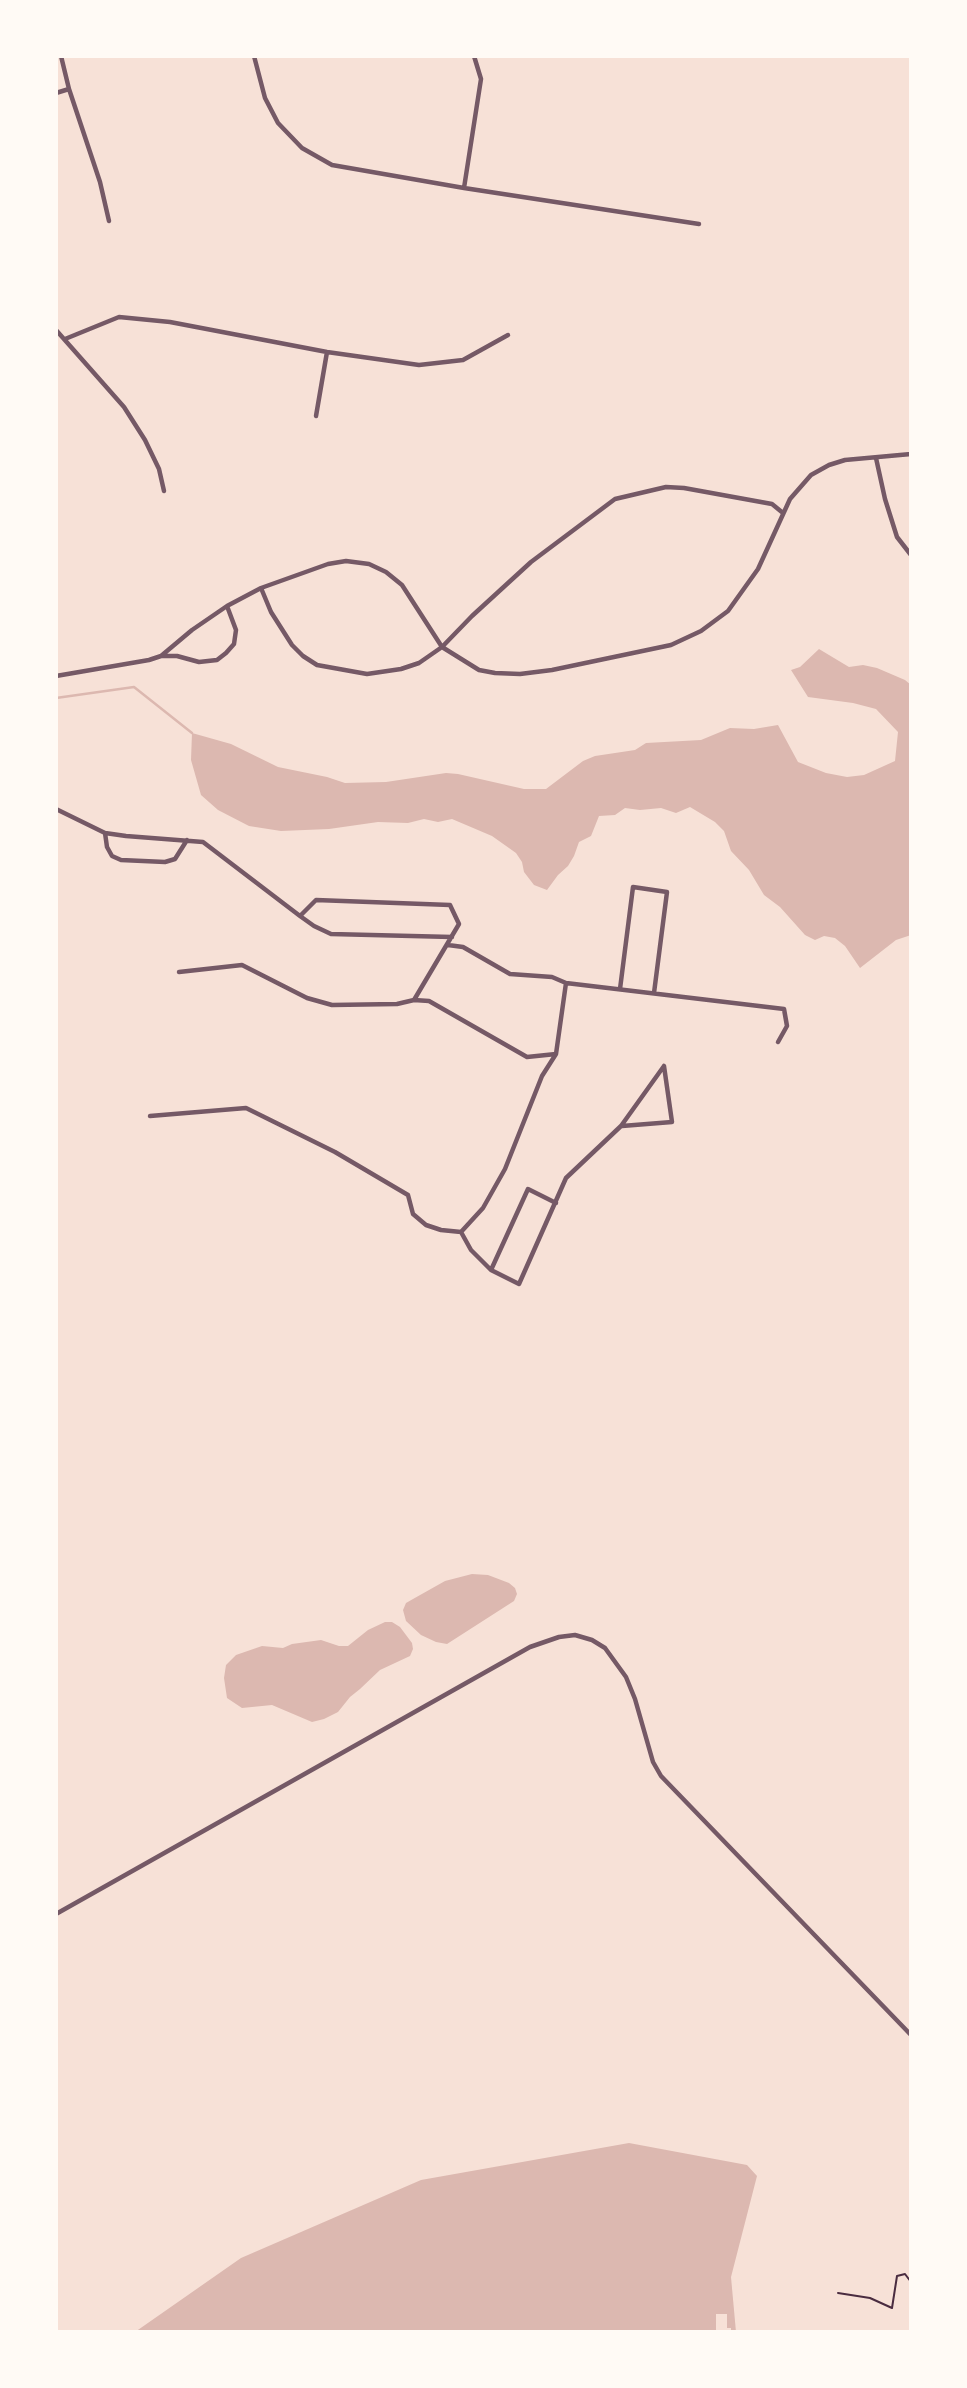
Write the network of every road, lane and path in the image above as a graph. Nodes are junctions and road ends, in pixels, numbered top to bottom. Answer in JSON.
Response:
{"nodes":[{"id":1,"x":61,"y":56,"type":"edge"},
{"id":2,"x":254,"y":56,"type":"edge"},
{"id":3,"x":474,"y":56,"type":"edge"},
{"id":4,"x":69,"y":89,"type":"junction"},
{"id":5,"x":56,"y":93,"type":"edge"},
{"id":6,"x":464,"y":188,"type":"junction"},
{"id":7,"x":109,"y":221,"type":"dead end"},
{"id":8,"x":699,"y":225,"type":"dead end"},
{"id":9,"x":56,"y":330,"type":"edge"},
{"id":10,"x":508,"y":335,"type":"dead end"},
{"id":11,"x":65,"y":339,"type":"junction"},
{"id":12,"x":327,"y":352,"type":"junction"},
{"id":13,"x":316,"y":416,"type":"dead end"},
{"id":14,"x":911,"y":454,"type":"edge"},
{"id":15,"x":876,"y":458,"type":"junction"},
{"id":16,"x":164,"y":491,"type":"dead end"},
{"id":17,"x":783,"y":513,"type":"junction"},
{"id":18,"x":911,"y":555,"type":"edge"},
{"id":19,"x":261,"y":589,"type":"junction"},
{"id":20,"x":227,"y":606,"type":"junction"},
{"id":21,"x":442,"y":648,"type":"junction"},
{"id":22,"x":161,"y":656,"type":"junction"},
{"id":23,"x":56,"y":676,"type":"edge"},
{"id":24,"x":56,"y":809,"type":"edge"},
{"id":25,"x":106,"y":833,"type":"junction"},
{"id":26,"x":187,"y":840,"type":"junction"},
{"id":27,"x":300,"y":916,"type":"junction"},
{"id":28,"x":452,"y":937,"type":"junction"},
{"id":29,"x":448,"y":945,"type":"junction"},
{"id":30,"x":179,"y":972,"type":"dead end"},
{"id":31,"x":566,"y":983,"type":"junction"},
{"id":32,"x":620,"y":989,"type":"junction"},
{"id":33,"x":654,"y":993,"type":"junction"},
{"id":34,"x":414,"y":1000,"type":"junction"},
{"id":35,"x":778,"y":1042,"type":"dead end"},
{"id":36,"x":556,"y":1054,"type":"junction"},
{"id":37,"x":150,"y":1116,"type":"dead end"},
{"id":38,"x":621,"y":1126,"type":"junction"},
{"id":39,"x":556,"y":1203,"type":"junction"},
{"id":40,"x":461,"y":1232,"type":"junction"},
{"id":41,"x":491,"y":1270,"type":"junction"},
{"id":42,"x":56,"y":1914,"type":"edge"},
{"id":43,"x":911,"y":2035,"type":"edge"},
{"id":44,"x":911,"y":2282,"type":"edge"},
{"id":45,"x":838,"y":2292,"type":"dead end"}],
"edges":[{"from":1,"to":4,"type":"street"},
{"from":2,"to":6,"type":"street"},
{"from":3,"to":6,"type":"street"},
{"from":4,"to":5,"type":"street"},
{"from":4,"to":7,"type":"street"},
{"from":6,"to":8,"type":"street"},
{"from":9,"to":11,"type":"street"},
{"from":10,"to":12,"type":"street"},
{"from":11,"to":12,"type":"street"},
{"from":11,"to":16,"type":"street"},
{"from":12,"to":13,"type":"street"},
{"from":14,"to":15,"type":"street"},
{"from":15,"to":17,"type":"street"},
{"from":15,"to":18,"type":"street"},
{"from":17,"to":21,"type":"street"},
{"from":17,"to":21,"type":"street"},
{"from":19,"to":20,"type":"street"},
{"from":19,"to":21,"type":"street"},
{"from":19,"to":21,"type":"street"},
{"from":20,"to":22,"type":"street"},
{"from":20,"to":22,"type":"street"},
{"from":22,"to":23,"type":"street"},
{"from":24,"to":25,"type":"street"},
{"from":25,"to":26,"type":"street"},
{"from":25,"to":26,"type":"street"},
{"from":26,"to":27,"type":"street"},
{"from":27,"to":28,"type":"street"},
{"from":27,"to":28,"type":"street"},
{"from":28,"to":29,"type":"street"},
{"from":29,"to":31,"type":"street"},
{"from":29,"to":34,"type":"street"},
{"from":30,"to":34,"type":"street"},
{"from":31,"to":32,"type":"street"},
{"from":31,"to":36,"type":"street"},
{"from":32,"to":33,"type":"street"},
{"from":32,"to":33,"type":"street"},
{"from":33,"to":35,"type":"street"},
{"from":34,"to":36,"type":"street"},
{"from":36,"to":40,"type":"street"},
{"from":37,"to":40,"type":"street"},
{"from":38,"to":38,"type":"street"},
{"from":38,"to":39,"type":"street"},
{"from":39,"to":41,"type":"street"},
{"from":39,"to":41,"type":"street"},
{"from":40,"to":41,"type":"street"},
{"from":42,"to":43,"type":"street"},
{"from":44,"to":45,"type":"path"}]}
